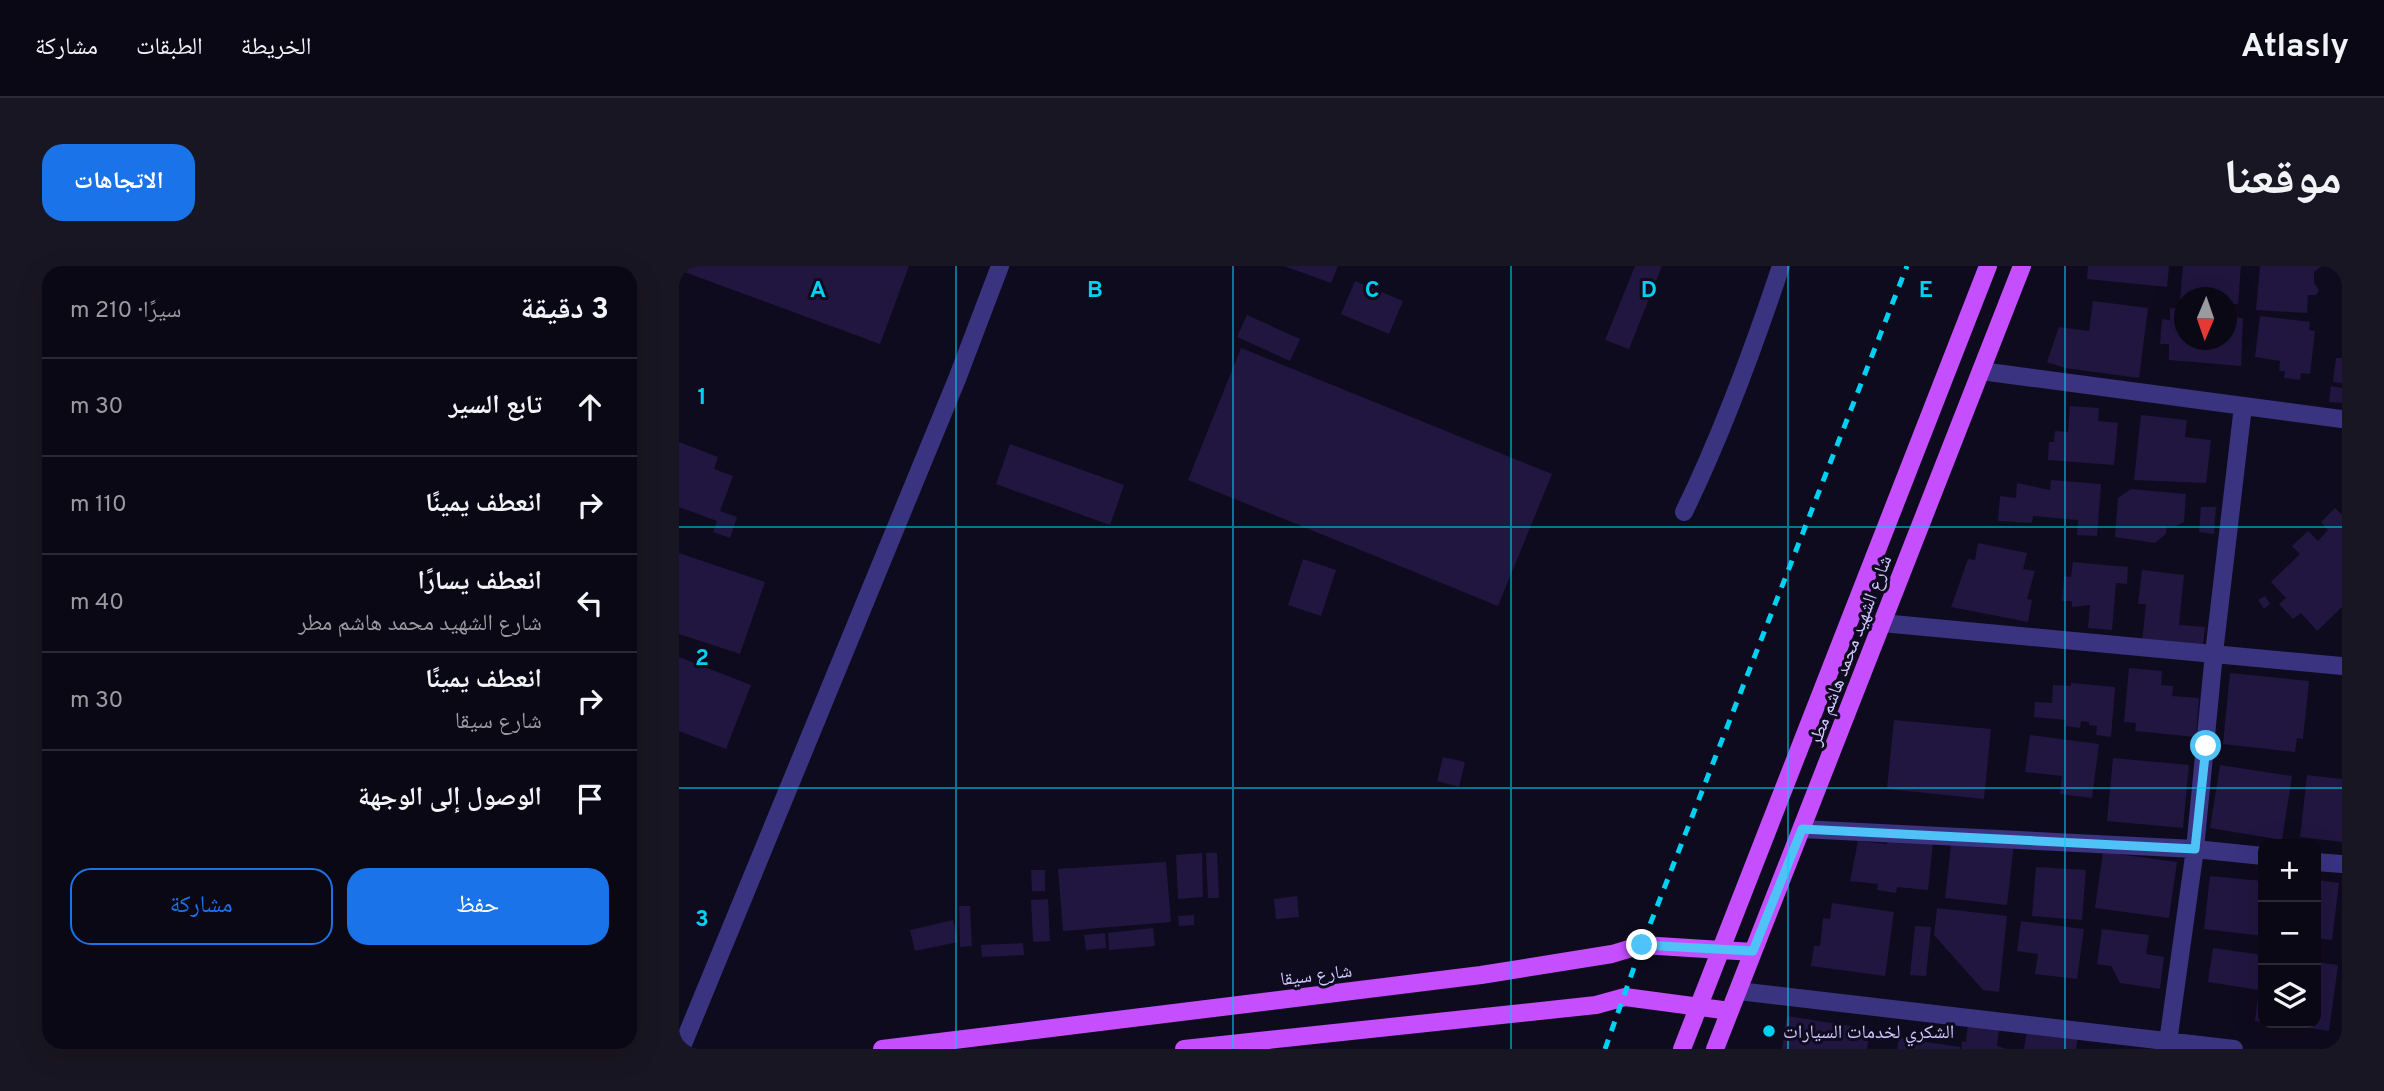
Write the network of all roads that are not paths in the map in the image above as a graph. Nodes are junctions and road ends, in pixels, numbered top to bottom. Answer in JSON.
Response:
{"nodes":[{"id":1,"x":1000,"y":266,"type":"edge"},
{"id":2,"x":1781,"y":266,"type":"edge"},
{"id":3,"x":1988,"y":266,"type":"edge"},
{"id":4,"x":2022,"y":266,"type":"edge"},
{"id":5,"x":1981,"y":370,"type":"junction"},
{"id":6,"x":2243,"y":406,"type":"junction"},
{"id":7,"x":2342,"y":419,"type":"edge"},
{"id":8,"x":1683,"y":512,"type":"dead end"},
{"id":9,"x":1882,"y":623,"type":"junction"},
{"id":10,"x":2214,"y":653,"type":"junction"},
{"id":11,"x":2342,"y":666,"type":"edge"},
{"id":12,"x":1802,"y":829,"type":"junction"},
{"id":13,"x":2195,"y":849,"type":"junction"},
{"id":14,"x":2258,"y":855,"type":"edge"},
{"id":15,"x":2321,"y":862,"type":"edge"},
{"id":16,"x":2342,"y":864,"type":"edge"},
{"id":17,"x":1720,"y":951,"type":"junction"},
{"id":18,"x":1753,"y":951,"type":"junction"},
{"id":19,"x":1738,"y":991,"type":"junction"},
{"id":20,"x":1698,"y":1008,"type":"junction"},
{"id":21,"x":1730,"y":1011,"type":"junction"},
{"id":22,"x":2168,"y":1046,"type":"edge"},
{"id":23,"x":681,"y":1049,"type":"edge"},
{"id":24,"x":883,"y":1049,"type":"edge"},
{"id":25,"x":1184,"y":1049,"type":"edge"},
{"id":26,"x":1682,"y":1049,"type":"edge"},
{"id":27,"x":1715,"y":1049,"type":"edge"},
{"id":28,"x":2234,"y":1049,"type":"edge"}],
"edges":[{"from":1,"to":23,"type":"street"},
{"from":2,"to":8,"type":"street"},
{"from":3,"to":17,"type":"main road","name":"شارع الشهيد محمد هاشم مطر"},
{"from":4,"to":5,"type":"main road","name":"شارع الشهيد محمد هاشم مطر"},
{"from":5,"to":6,"type":"street"},
{"from":5,"to":9,"type":"main road","name":"شارع الشهيد محمد هاشم مطر"},
{"from":6,"to":7,"type":"street"},
{"from":6,"to":10,"type":"street"},
{"from":9,"to":10,"type":"street"},
{"from":9,"to":12,"type":"main road","name":"شارع الشهيد محمد هاشم مطر"},
{"from":10,"to":11,"type":"street"},
{"from":10,"to":13,"type":"street"},
{"from":12,"to":13,"type":"street"},
{"from":12,"to":18,"type":"main road","name":"شارع الشهيد محمد هاشم مطر"},
{"from":13,"to":14,"type":"street"},
{"from":13,"to":22,"type":"street"},
{"from":15,"to":16,"type":"street"},
{"from":17,"to":18,"type":"main road","name":"شارع سيقا"},
{"from":17,"to":20,"type":"main road","name":"شارع الشهيد محمد هاشم مطر"},
{"from":17,"to":24,"type":"main road","name":"شارع سيقا"},
{"from":18,"to":19,"type":"main road","name":"شارع الشهيد محمد هاشم مطر"},
{"from":19,"to":21,"type":"main road","name":"شارع الشهيد محمد هاشم مطر"},
{"from":19,"to":22,"type":"street"},
{"from":20,"to":21,"type":"main road"},
{"from":20,"to":25,"type":"main road"},
{"from":20,"to":26,"type":"main road","name":"شارع الشهيد محمد هاشم مطر"},
{"from":21,"to":27,"type":"main road","name":"شارع الشهيد محمد هاشم مطر"},
{"from":22,"to":28,"type":"street"}]}
